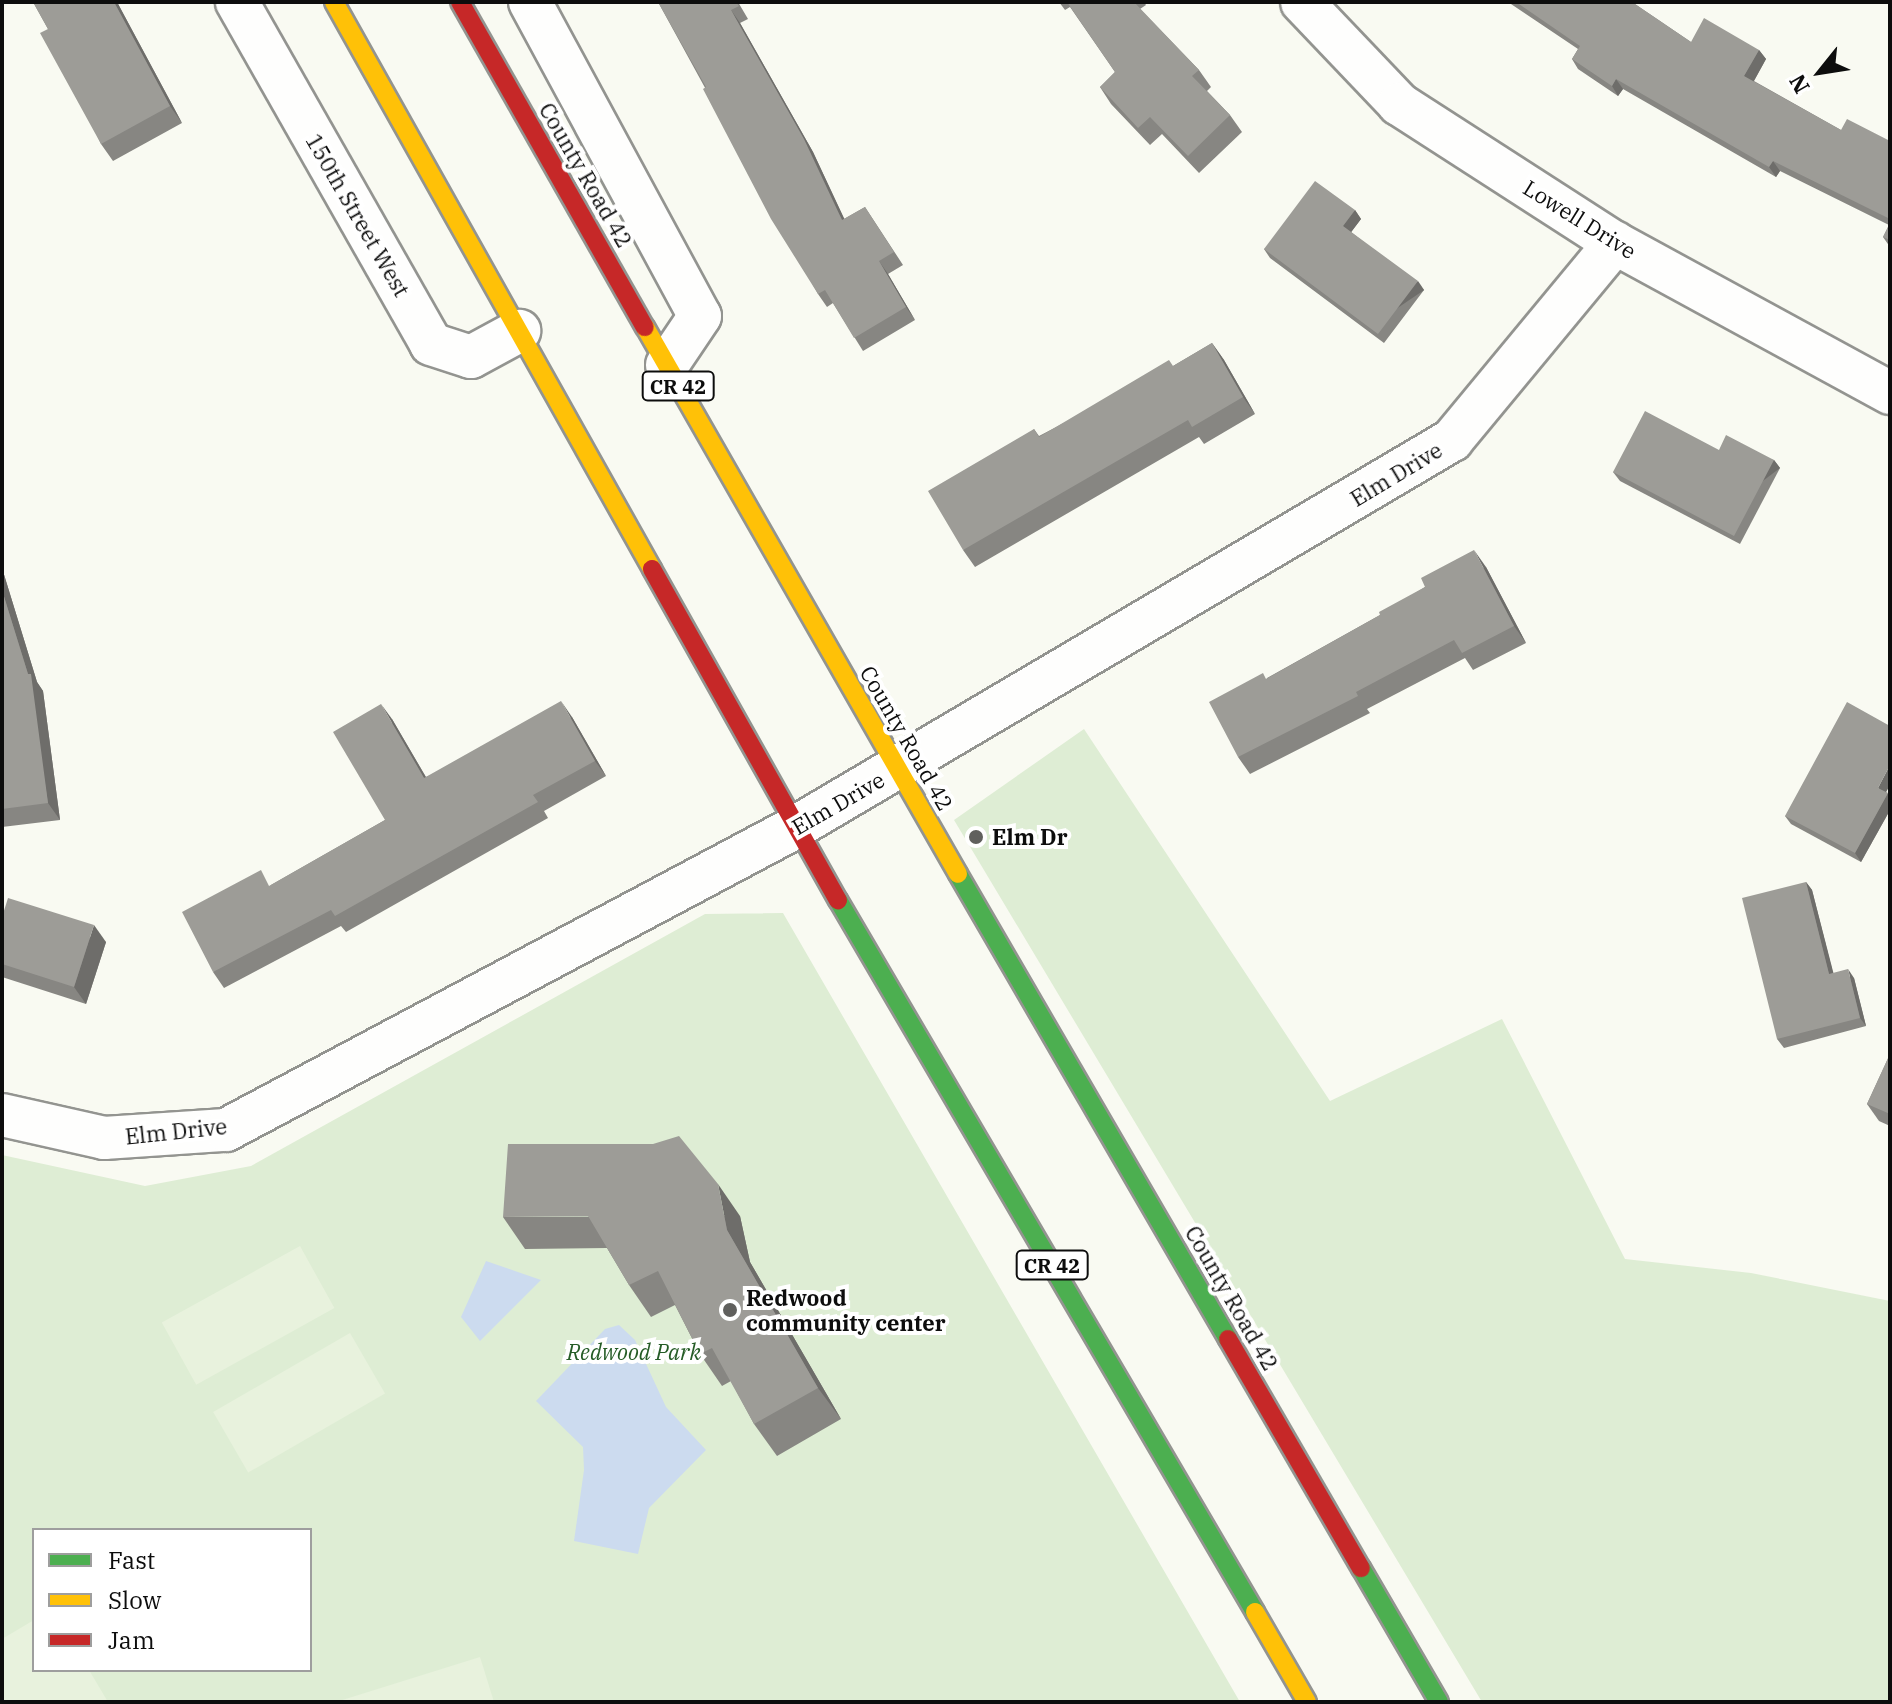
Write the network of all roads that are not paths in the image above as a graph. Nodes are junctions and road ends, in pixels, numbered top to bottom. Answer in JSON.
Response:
{"nodes":[{"id":1,"x":237,"y":2,"type":"edge"},
{"id":2,"x":334,"y":2,"type":"edge"},
{"id":3,"x":460,"y":2,"type":"edge"},
{"id":4,"x":530,"y":2,"type":"edge"},
{"id":5,"x":1302,"y":2,"type":"edge"},
{"id":6,"x":1615,"y":243,"type":"junction"},
{"id":7,"x":519,"y":331,"type":"junction"},
{"id":8,"x":667,"y":365,"type":"junction"},
{"id":9,"x":1890,"y":393,"type":"edge"},
{"id":10,"x":897,"y":769,"type":"junction"},
{"id":11,"x":796,"y":827,"type":"junction"},
{"id":12,"x":2,"y":1115,"type":"edge"},
{"id":13,"x":1307,"y":1702,"type":"edge"},
{"id":14,"x":1439,"y":1702,"type":"edge"}],
"edges":[{"from":1,"to":7,"type":"street","name":"150th Street West"},
{"from":2,"to":7,"type":"highway","number":"CR 42"},
{"from":3,"to":8,"type":"highway","name":"County Road 42","number":"CR 42"},
{"from":4,"to":8,"type":"street"},
{"from":5,"to":6,"type":"street","name":"Lowell Drive"},
{"from":6,"to":9,"type":"street","name":"Lowell Drive"},
{"from":6,"to":10,"type":"street","name":"Elm Drive"},
{"from":7,"to":11,"type":"highway","number":"CR 42"},
{"from":8,"to":10,"type":"highway","name":"County Road 42","number":"CR 42"},
{"from":10,"to":11,"type":"street","name":"Elm Drive"},
{"from":10,"to":14,"type":"highway","name":"County Road 42","number":"CR 42"},
{"from":11,"to":12,"type":"street","name":"Elm Drive"},
{"from":11,"to":13,"type":"highway","number":"CR 42"}]}
